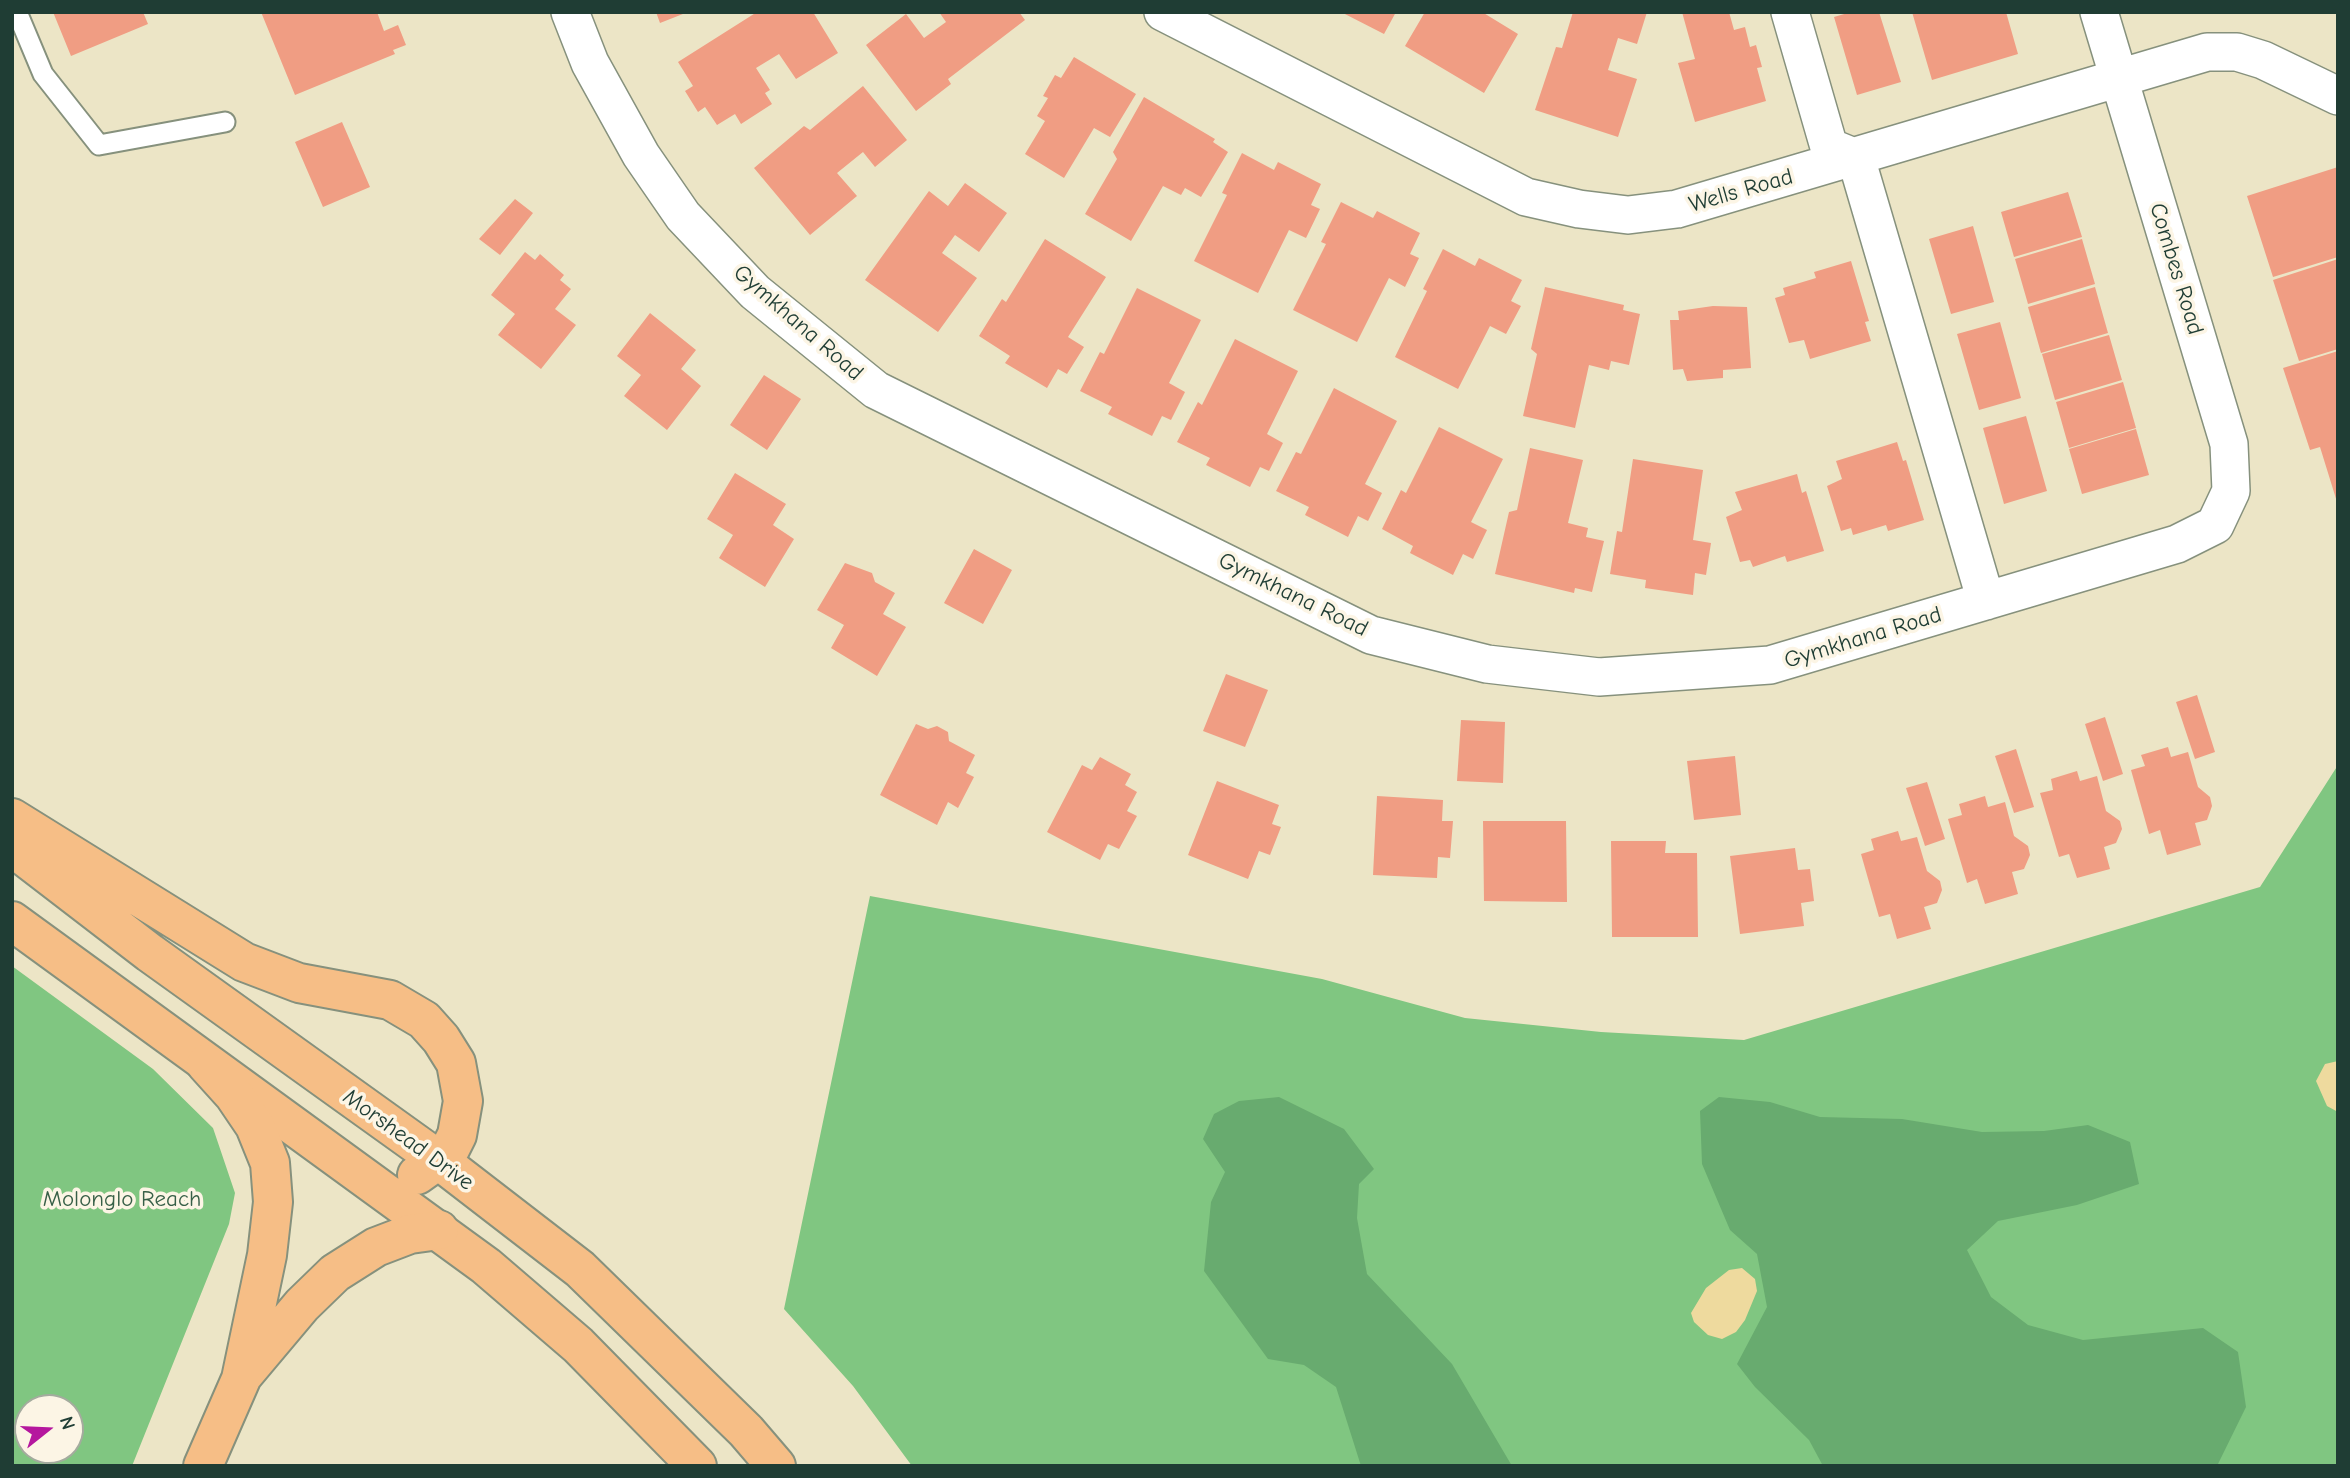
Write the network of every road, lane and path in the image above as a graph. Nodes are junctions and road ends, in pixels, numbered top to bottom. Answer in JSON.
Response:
{"nodes":[{"id":1,"x":17,"y":12,"type":"edge"},
{"id":2,"x":570,"y":12,"type":"edge"},
{"id":3,"x":1163,"y":12,"type":"edge"},
{"id":4,"x":1790,"y":12,"type":"edge"},
{"id":5,"x":2099,"y":12,"type":"edge"},
{"id":6,"x":2118,"y":79,"type":"junction"},
{"id":7,"x":2338,"y":96,"type":"edge"},
{"id":8,"x":225,"y":122,"type":"dead end"},
{"id":9,"x":1856,"y":158,"type":"junction"},
{"id":10,"x":2215,"y":524,"type":"joint"},
{"id":11,"x":1986,"y":601,"type":"junction"},
{"id":12,"x":12,"y":818,"type":"edge"},
{"id":13,"x":12,"y":847,"type":"edge"},
{"id":14,"x":12,"y":921,"type":"edge"},
{"id":15,"x":206,"y":1064,"type":"junction"},
{"id":16,"x":440,"y":1161,"type":"junction"},
{"id":17,"x":375,"y":1182,"type":"junction"},
{"id":18,"x":439,"y":1230,"type":"junction"},
{"id":19,"x":580,"y":1269,"type":"junction"},
{"id":20,"x":240,"y":1379,"type":"junction"},
{"id":21,"x":203,"y":1466,"type":"edge"},
{"id":22,"x":697,"y":1466,"type":"edge"},
{"id":23,"x":776,"y":1466,"type":"edge"}],
"edges":[{"from":1,"to":8,"type":"lane"},
{"from":2,"to":11,"type":"street","name":"Gymkhana Road"},
{"from":3,"to":9,"type":"street","name":"Wells Road"},
{"from":4,"to":9,"type":"street"},
{"from":5,"to":6,"type":"street","name":"Combes Road"},
{"from":6,"to":7,"type":"street","name":"Wells Road"},
{"from":6,"to":9,"type":"street","name":"Wells Road"},
{"from":6,"to":10,"type":"street","name":"Combes Road"},
{"from":9,"to":11,"type":"street"},
{"from":10,"to":11,"type":"street","name":"Gymkhana Road"},
{"from":12,"to":16,"type":"main road"},
{"from":13,"to":16,"type":"main road","name":"Morshead Drive"},
{"from":14,"to":15,"type":"main road"},
{"from":15,"to":17,"type":"main road"},
{"from":15,"to":20,"type":"main road"},
{"from":16,"to":17,"type":"main road"},
{"from":16,"to":19,"type":"main road","name":"Morshead Drive"},
{"from":17,"to":18,"type":"main road"},
{"from":18,"to":19,"type":"main road"},
{"from":18,"to":20,"type":"main road"},
{"from":18,"to":22,"type":"main road"},
{"from":19,"to":23,"type":"main road","name":"Morshead Drive"},
{"from":20,"to":21,"type":"main road"}]}
